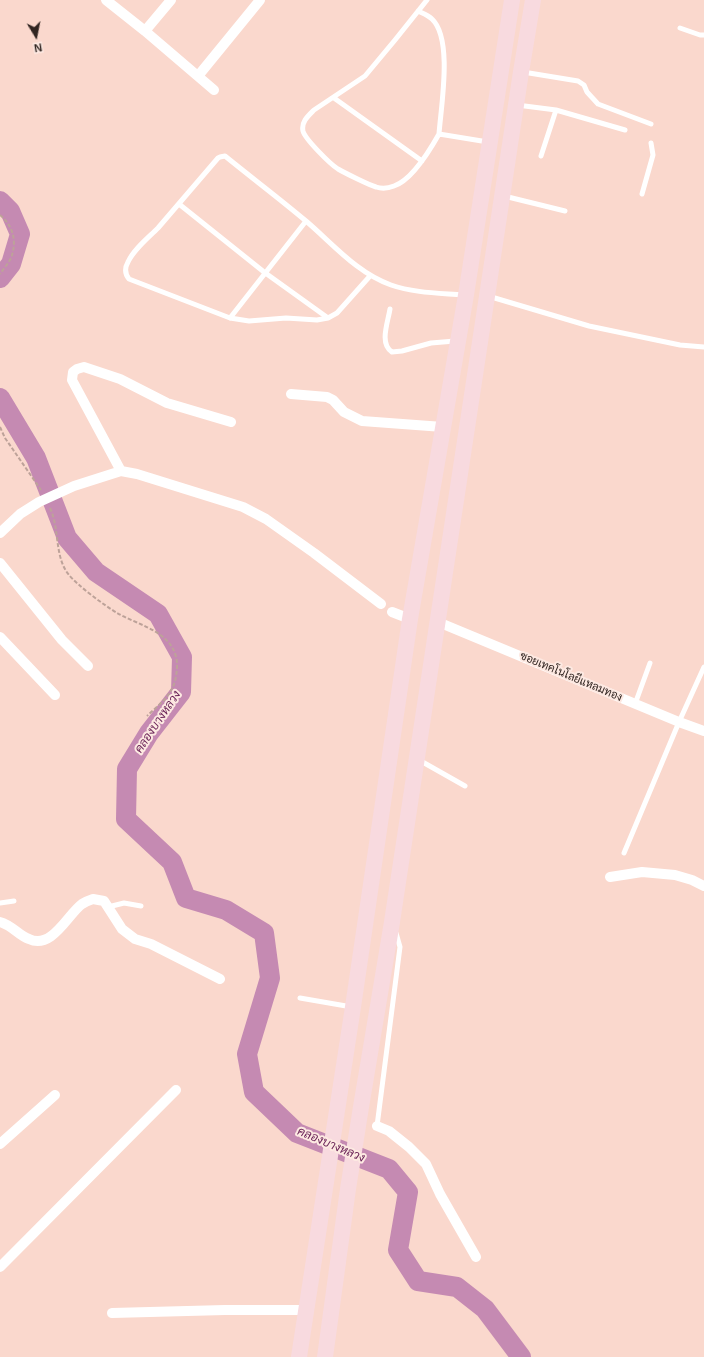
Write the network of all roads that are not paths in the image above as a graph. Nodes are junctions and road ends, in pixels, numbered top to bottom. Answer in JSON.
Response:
{"nodes":[{"id":1,"x":106,"y":0,"type":"edge"},
{"id":2,"x":171,"y":0,"type":"edge"},
{"id":3,"x":260,"y":0,"type":"edge"},
{"id":4,"x":427,"y":0,"type":"edge"},
{"id":5,"x":512,"y":0,"type":"edge"},
{"id":6,"x":532,"y":0,"type":"edge"},
{"id":7,"x":418,"y":11,"type":"junction"},
{"id":8,"x":680,"y":28,"type":"dead end"},
{"id":9,"x":145,"y":30,"type":"junction"},
{"id":10,"x":704,"y":34,"type":"edge"},
{"id":11,"x":520,"y":72,"type":"junction"},
{"id":12,"x":198,"y":76,"type":"junction"},
{"id":13,"x":214,"y":90,"type":"dead end"},
{"id":14,"x":334,"y":98,"type":"junction"},
{"id":15,"x":516,"y":105,"type":"junction"},
{"id":16,"x":556,"y":110,"type":"junction"},
{"id":17,"x":651,"y":124,"type":"dead end"},
{"id":18,"x":625,"y":130,"type":"dead end"},
{"id":19,"x":439,"y":134,"type":"junction"},
{"id":20,"x":489,"y":142,"type":"junction"},
{"id":21,"x":651,"y":142,"type":"dead end"},
{"id":22,"x":510,"y":145,"type":"junction"},
{"id":23,"x":541,"y":156,"type":"dead end"},
{"id":24,"x":422,"y":161,"type":"junction"},
{"id":25,"x":642,"y":194,"type":"dead end"},
{"id":26,"x":503,"y":196,"type":"junction"},
{"id":27,"x":179,"y":204,"type":"junction"},
{"id":28,"x":565,"y":212,"type":"dead end"},
{"id":29,"x":306,"y":221,"type":"junction"},
{"id":30,"x":264,"y":272,"type":"junction"},
{"id":31,"x":370,"y":276,"type":"junction"},
{"id":32,"x":466,"y":295,"type":"junction"},
{"id":33,"x":487,"y":296,"type":"junction"},
{"id":34,"x":390,"y":309,"type":"dead end"},
{"id":35,"x":230,"y":318,"type":"junction"},
{"id":36,"x":328,"y":318,"type":"junction"},
{"id":37,"x":458,"y":341,"type":"junction"},
{"id":38,"x":704,"y":348,"type":"edge"},
{"id":39,"x":291,"y":394,"type":"dead end"},
{"id":40,"x":231,"y":422,"type":"dead end"},
{"id":41,"x":443,"y":427,"type":"junction"},
{"id":42,"x":121,"y":472,"type":"junction"},
{"id":43,"x":0,"y":533,"type":"edge"},
{"id":44,"x":0,"y":563,"type":"edge"},
{"id":45,"x":381,"y":604,"type":"dead end"},
{"id":46,"x":392,"y":612,"type":"dead end"},
{"id":47,"x":410,"y":619,"type":"junction"},
{"id":48,"x":438,"y":622,"type":"junction"},
{"id":49,"x":0,"y":637,"type":"edge"},
{"id":50,"x":650,"y":662,"type":"dead end"},
{"id":51,"x":88,"y":666,"type":"dead end"},
{"id":52,"x":704,"y":667,"type":"edge"},
{"id":53,"x":55,"y":695,"type":"dead end"},
{"id":54,"x":634,"y":704,"type":"junction"},
{"id":55,"x":679,"y":722,"type":"junction"},
{"id":56,"x":704,"y":731,"type":"edge"},
{"id":57,"x":417,"y":759,"type":"junction"},
{"id":58,"x":465,"y":786,"type":"dead end"},
{"id":59,"x":624,"y":853,"type":"dead end"},
{"id":60,"x":610,"y":877,"type":"dead end"},
{"id":61,"x":704,"y":886,"type":"edge"},
{"id":62,"x":14,"y":901,"type":"dead end"},
{"id":63,"x":0,"y":903,"type":"edge"},
{"id":64,"x":141,"y":906,"type":"dead end"},
{"id":65,"x":108,"y":907,"type":"junction"},
{"id":66,"x":0,"y":922,"type":"edge"},
{"id":67,"x":392,"y":922,"type":"junction"},
{"id":68,"x":220,"y":980,"type":"dead end"},
{"id":69,"x":300,"y":998,"type":"dead end"},
{"id":70,"x":353,"y":1007,"type":"junction"},
{"id":71,"x":176,"y":1090,"type":"dead end"},
{"id":72,"x":55,"y":1095,"type":"dead end"},
{"id":73,"x":378,"y":1126,"type":"joint"},
{"id":74,"x":0,"y":1144,"type":"edge"},
{"id":75,"x":476,"y":1257,"type":"dead end"},
{"id":76,"x":0,"y":1267,"type":"edge"},
{"id":77,"x":306,"y":1310,"type":"junction"},
{"id":78,"x":112,"y":1313,"type":"dead end"},
{"id":79,"x":299,"y":1357,"type":"edge"},
{"id":80,"x":325,"y":1357,"type":"edge"}],
"edges":[{"from":1,"to":9,"type":"street"},
{"from":2,"to":9,"type":"street"},
{"from":3,"to":12,"type":"street"},
{"from":4,"to":7,"type":"lane"},
{"from":5,"to":20,"type":"main road"},
{"from":6,"to":11,"type":"main road"},
{"from":7,"to":14,"type":"lane"},
{"from":7,"to":19,"type":"lane"},
{"from":8,"to":10,"type":"lane"},
{"from":9,"to":12,"type":"street"},
{"from":11,"to":15,"type":"main road"},
{"from":11,"to":17,"type":"lane"},
{"from":12,"to":13,"type":"street"},
{"from":14,"to":24,"type":"lane"},
{"from":14,"to":24,"type":"lane"},
{"from":15,"to":16,"type":"lane"},
{"from":15,"to":22,"type":"main road"},
{"from":16,"to":18,"type":"lane"},
{"from":16,"to":23,"type":"lane"},
{"from":19,"to":20,"type":"lane"},
{"from":19,"to":24,"type":"lane"},
{"from":20,"to":22,"type":"main road"},
{"from":20,"to":32,"type":"main road"},
{"from":21,"to":25,"type":"lane"},
{"from":22,"to":26,"type":"main road"},
{"from":26,"to":28,"type":"lane"},
{"from":26,"to":33,"type":"main road"},
{"from":27,"to":29,"type":"lane"},
{"from":27,"to":30,"type":"lane"},
{"from":27,"to":35,"type":"lane"},
{"from":29,"to":30,"type":"lane"},
{"from":29,"to":31,"type":"lane"},
{"from":30,"to":35,"type":"lane"},
{"from":30,"to":36,"type":"lane"},
{"from":31,"to":32,"type":"lane"},
{"from":31,"to":36,"type":"lane"},
{"from":32,"to":37,"type":"main road"},
{"from":33,"to":38,"type":"lane"},
{"from":33,"to":48,"type":"main road"},
{"from":34,"to":37,"type":"lane"},
{"from":35,"to":36,"type":"lane"},
{"from":37,"to":41,"type":"main road"},
{"from":39,"to":41,"type":"street"},
{"from":40,"to":42,"type":"street"},
{"from":41,"to":47,"type":"main road"},
{"from":42,"to":43,"type":"street"},
{"from":42,"to":45,"type":"street"},
{"from":44,"to":51,"type":"street"},
{"from":46,"to":47,"type":"street"},
{"from":47,"to":70,"type":"main road"},
{"from":48,"to":54,"type":"street","name":"ซอยเทคโนโลยีแหลมทอง"},
{"from":48,"to":57,"type":"main road"},
{"from":49,"to":53,"type":"street"},
{"from":50,"to":54,"type":"lane"},
{"from":52,"to":55,"type":"lane"},
{"from":54,"to":55,"type":"street","name":"ซอยเทคโนโลยีแหลมทอง"},
{"from":55,"to":56,"type":"street","name":"ซอยเทคโนโลยีแหลมทอง"},
{"from":55,"to":59,"type":"lane"},
{"from":57,"to":58,"type":"lane"},
{"from":57,"to":67,"type":"main road"},
{"from":60,"to":61,"type":"street"},
{"from":62,"to":63,"type":"lane"},
{"from":64,"to":65,"type":"lane"},
{"from":65,"to":66,"type":"street"},
{"from":65,"to":68,"type":"street"},
{"from":67,"to":73,"type":"lane"},
{"from":67,"to":80,"type":"main road"},
{"from":69,"to":70,"type":"lane"},
{"from":70,"to":77,"type":"main road"},
{"from":71,"to":76,"type":"street"},
{"from":72,"to":74,"type":"street"},
{"from":73,"to":75,"type":"street"},
{"from":77,"to":78,"type":"street"},
{"from":77,"to":79,"type":"main road"}]}
